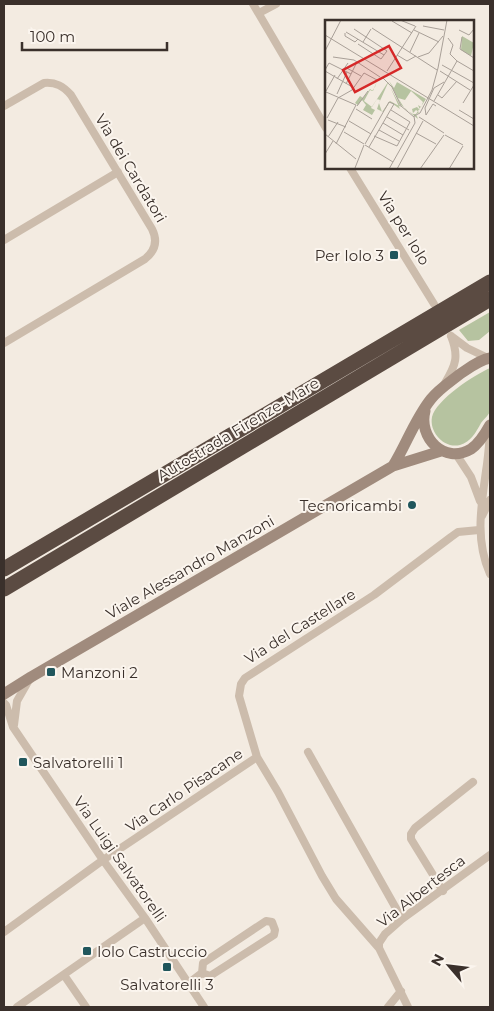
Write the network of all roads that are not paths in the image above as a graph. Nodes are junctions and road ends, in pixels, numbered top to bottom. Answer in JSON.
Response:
{"nodes":[{"id":1,"x":253,"y":4,"type":"edge"},
{"id":2,"x":276,"y":4,"type":"edge"},
{"id":3,"x":259,"y":13,"type":"junction"},
{"id":4,"x":4,"y":106,"type":"edge"},
{"id":5,"x":325,"y":126,"type":"edge"},
{"id":6,"x":351,"y":169,"type":"edge"},
{"id":7,"x":118,"y":172,"type":"junction"},
{"id":8,"x":4,"y":240,"type":"edge"},
{"id":9,"x":490,"y":282,"type":"edge"},
{"id":10,"x":490,"y":299,"type":"edge"},
{"id":11,"x":434,"y":304,"type":"dead end"},
{"id":12,"x":4,"y":343,"type":"edge"},
{"id":13,"x":489,"y":358,"type":"edge"},
{"id":14,"x":441,"y":389,"type":"junction"},
{"id":15,"x":426,"y":406,"type":"junction"},
{"id":16,"x":490,"y":425,"type":"edge"},
{"id":17,"x":490,"y":433,"type":"edge"},
{"id":18,"x":442,"y":451,"type":"junction"},
{"id":19,"x":456,"y":454,"type":"junction"},
{"id":20,"x":489,"y":457,"type":"edge"},
{"id":21,"x":393,"y":466,"type":"junction"},
{"id":22,"x":490,"y":500,"type":"edge"},
{"id":23,"x":481,"y":503,"type":"junction"},
{"id":24,"x":480,"y":526,"type":"junction"},
{"id":25,"x":4,"y":569,"type":"edge"},
{"id":26,"x":490,"y":574,"type":"edge"},
{"id":27,"x":4,"y":589,"type":"edge"},
{"id":28,"x":30,"y":677,"type":"junction"},
{"id":29,"x":4,"y":694,"type":"edge"},
{"id":30,"x":4,"y":704,"type":"edge"},
{"id":31,"x":4,"y":721,"type":"edge"},
{"id":32,"x":4,"y":725,"type":"edge"},
{"id":33,"x":13,"y":727,"type":"junction"},
{"id":34,"x":308,"y":752,"type":"dead end"},
{"id":35,"x":257,"y":757,"type":"junction"},
{"id":36,"x":473,"y":782,"type":"dead end"},
{"id":37,"x":490,"y":856,"type":"edge"},
{"id":38,"x":103,"y":860,"type":"junction"},
{"id":39,"x":443,"y":891,"type":"junction"},
{"id":40,"x":146,"y":918,"type":"junction"},
{"id":41,"x":402,"y":919,"type":"junction"},
{"id":42,"x":4,"y":932,"type":"edge"},
{"id":43,"x":233,"y":943,"type":"junction"},
{"id":44,"x":379,"y":948,"type":"junction"},
{"id":45,"x":241,"y":957,"type":"junction"},
{"id":46,"x":202,"y":973,"type":"junction"},
{"id":47,"x":64,"y":975,"type":"junction"},
{"id":48,"x":189,"y":983,"type":"junction"},
{"id":49,"x":401,"y":992,"type":"junction"},
{"id":50,"x":17,"y":1007,"type":"edge"},
{"id":51,"x":86,"y":1007,"type":"edge"},
{"id":52,"x":204,"y":1007,"type":"edge"},
{"id":53,"x":388,"y":1007,"type":"edge"},
{"id":54,"x":408,"y":1007,"type":"edge"}],
"edges":[{"from":1,"to":3,"type":"street"},
{"from":2,"to":3,"type":"street"},
{"from":3,"to":5,"type":"street"},
{"from":4,"to":7,"type":"street","name":"Via dei Cardatori"},
{"from":6,"to":11,"type":"street","name":"Via per Iolo"},
{"from":7,"to":8,"type":"street"},
{"from":7,"to":12,"type":"street","name":"Via dei Cardatori"},
{"from":9,"to":25,"type":"highway","name":"Autostrada Firenze-Mare"},
{"from":10,"to":27,"type":"highway","name":"Autostrada Firenze-Mare"},
{"from":13,"to":14,"type":"street"},
{"from":13,"to":14,"type":"street"},
{"from":14,"to":15,"type":"street"},
{"from":15,"to":18,"type":"street"},
{"from":15,"to":21,"type":"street"},
{"from":16,"to":19,"type":"street"},
{"from":17,"to":20,"type":"street"},
{"from":18,"to":19,"type":"street"},
{"from":18,"to":21,"type":"street","name":"Viale Alessandro Manzoni"},
{"from":19,"to":23,"type":"street"},
{"from":20,"to":23,"type":"street"},
{"from":21,"to":28,"type":"street","name":"Viale Alessandro Manzoni"},
{"from":22,"to":24,"type":"street"},
{"from":23,"to":24,"type":"street"},
{"from":24,"to":26,"type":"street"},
{"from":24,"to":35,"type":"street","name":"Via del Castellare"},
{"from":28,"to":29,"type":"street","name":"Viale Alessandro Manzoni"},
{"from":28,"to":33,"type":"street"},
{"from":30,"to":33,"type":"street","name":"Via Luigi Salvatorelli"},
{"from":31,"to":33,"type":"street","name":"Via Luigi Salvatorelli"},
{"from":32,"to":33,"type":"street"},
{"from":33,"to":38,"type":"street","name":"Via Luigi Salvatorelli"},
{"from":34,"to":41,"type":"street"},
{"from":35,"to":38,"type":"street","name":"Via Carlo Pisacane"},
{"from":35,"to":44,"type":"street","name":"Via del Castellare"},
{"from":36,"to":39,"type":"street"},
{"from":37,"to":39,"type":"street","name":"Via Albertesca"},
{"from":38,"to":40,"type":"street","name":"Via Luigi Salvatorelli"},
{"from":38,"to":42,"type":"street","name":"Via Carlo Pisacane"},
{"from":39,"to":41,"type":"street","name":"Via Albertesca"},
{"from":40,"to":47,"type":"street"},
{"from":40,"to":48,"type":"street","name":"Via Luigi Salvatorelli"},
{"from":41,"to":44,"type":"street","name":"Via Albertesca"},
{"from":43,"to":45,"type":"street"},
{"from":43,"to":45,"type":"street"},
{"from":43,"to":46,"type":"street"},
{"from":44,"to":49,"type":"street","name":"Via Albertesca"},
{"from":45,"to":46,"type":"street"},
{"from":46,"to":48,"type":"street"},
{"from":47,"to":50,"type":"street"},
{"from":47,"to":51,"type":"street"},
{"from":48,"to":52,"type":"street","name":"Via Luigi Salvatorelli"},
{"from":49,"to":53,"type":"street"},
{"from":49,"to":54,"type":"street","name":"Via Albertesca"}]}
